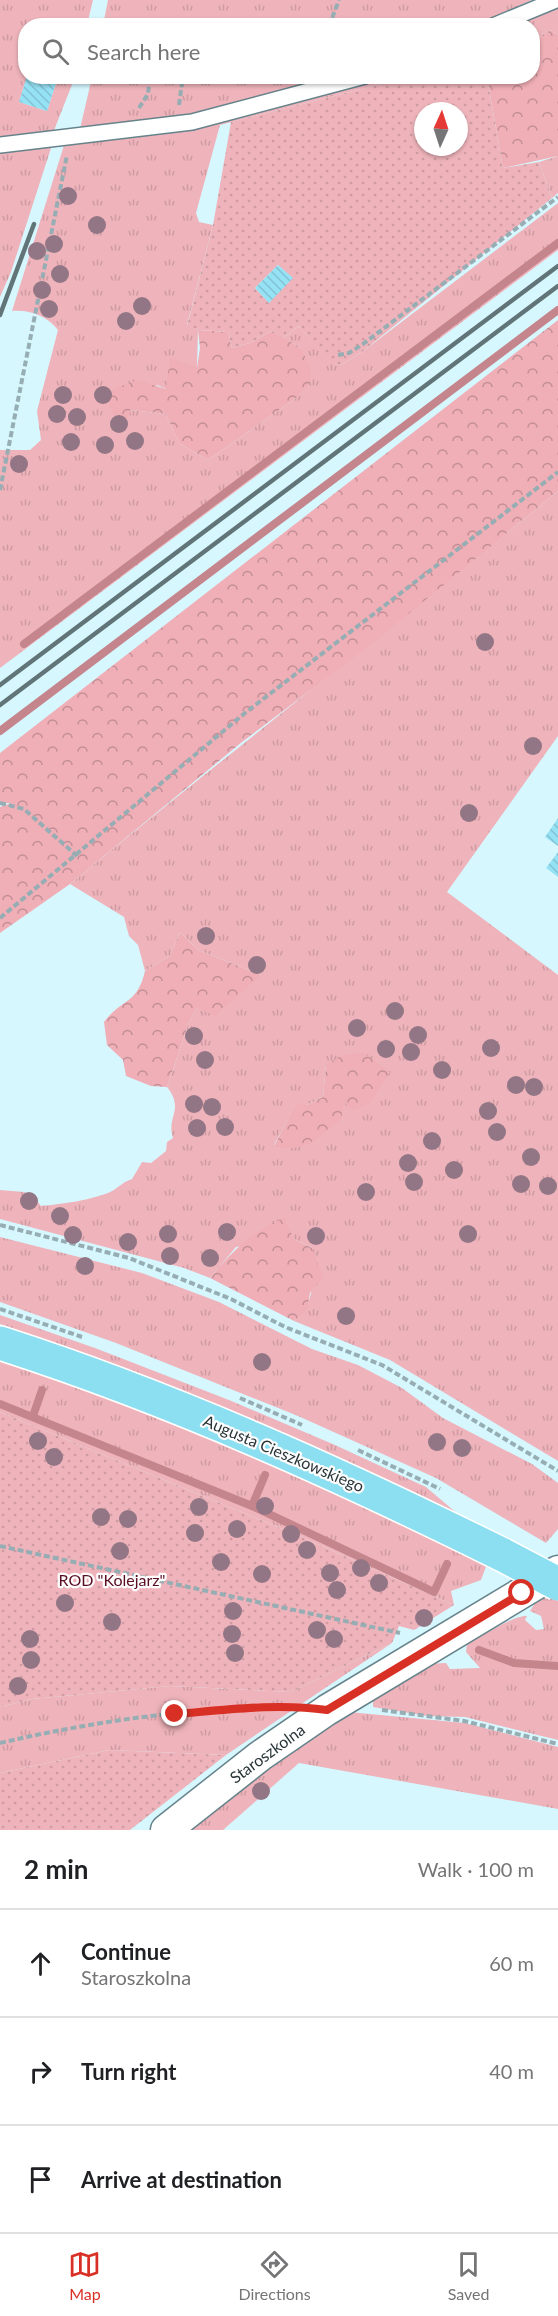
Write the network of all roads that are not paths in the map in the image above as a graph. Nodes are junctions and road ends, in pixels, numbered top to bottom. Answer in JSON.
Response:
{"nodes":[{"id":1,"x":556,"y":0,"type":"edge"},
{"id":2,"x":512,"y":18,"type":"edge"},
{"id":3,"x":334,"y":84,"type":"edge"},
{"id":4,"x":0,"y":145,"type":"edge"},
{"id":5,"x":0,"y":1343,"type":"edge"},
{"id":6,"x":558,"y":1571,"type":"edge"},
{"id":7,"x":558,"y":1584,"type":"edge"},
{"id":8,"x":166,"y":1830,"type":"edge"}],
"edges":[{"from":1,"to":2,"type":"lane"},
{"from":3,"to":4,"type":"lane"},
{"from":5,"to":7,"type":"main road","name":"Augusta Cieszkowskiego","bridge":true},
{"from":6,"to":8,"type":"street","name":"Staroszkolna"}]}
